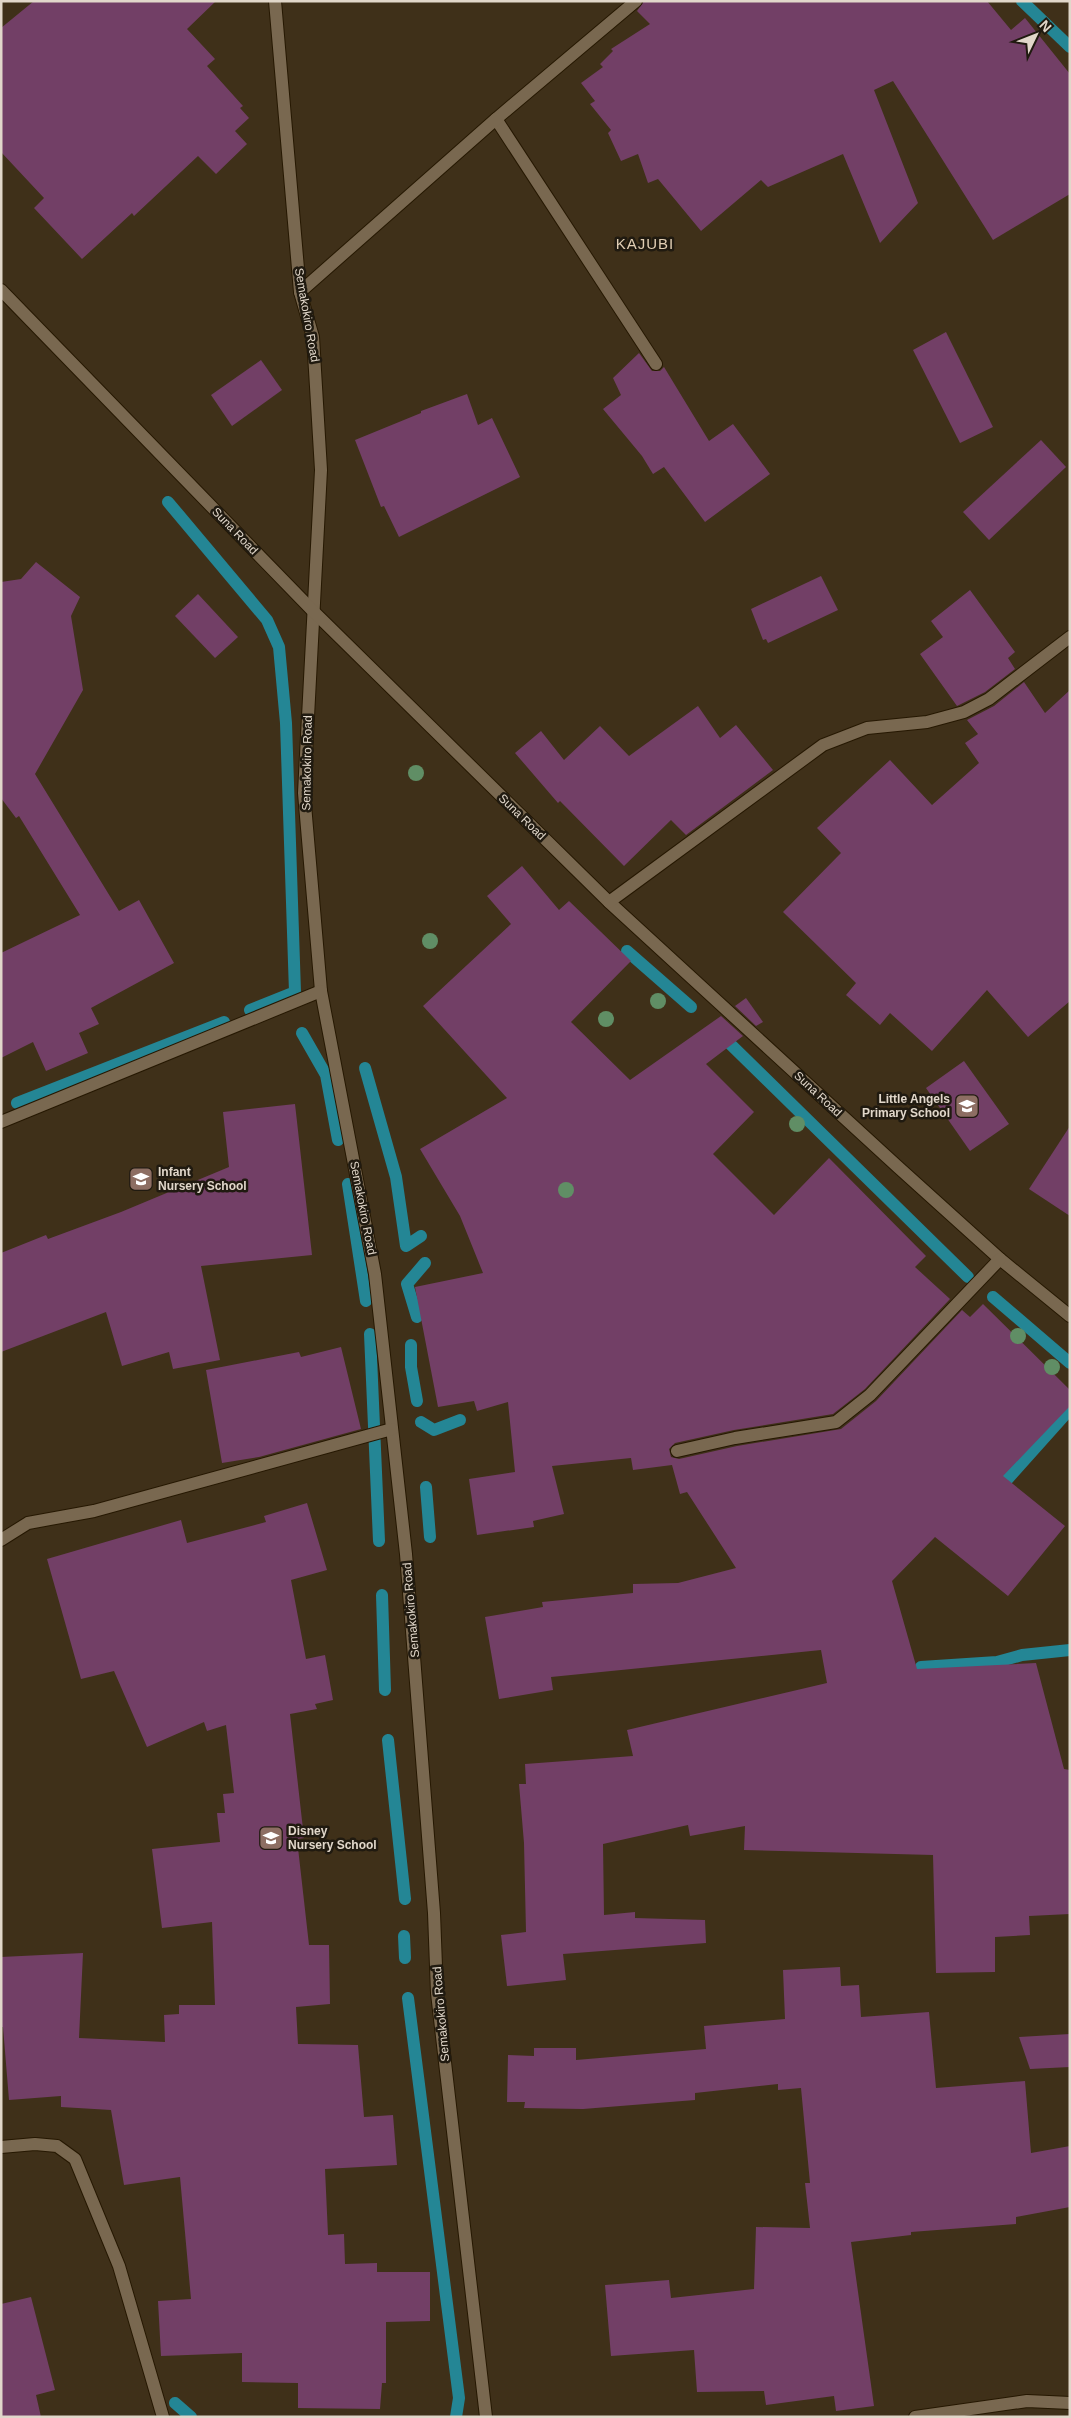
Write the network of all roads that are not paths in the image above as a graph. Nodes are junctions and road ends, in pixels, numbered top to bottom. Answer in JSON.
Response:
{"nodes":[{"id":1,"x":275,"y":1,"type":"edge"},
{"id":2,"x":636,"y":1,"type":"edge"},
{"id":3,"x":496,"y":119,"type":"junction"},
{"id":4,"x":1,"y":290,"type":"edge"},
{"id":5,"x":300,"y":292,"type":"junction"},
{"id":6,"x":656,"y":364,"type":"dead end"},
{"id":7,"x":313,"y":611,"type":"junction"},
{"id":8,"x":1070,"y":637,"type":"edge"},
{"id":9,"x":609,"y":902,"type":"junction"},
{"id":10,"x":321,"y":991,"type":"junction"},
{"id":11,"x":1,"y":1122,"type":"edge"},
{"id":12,"x":1000,"y":1259,"type":"junction"},
{"id":13,"x":1070,"y":1316,"type":"edge"},
{"id":14,"x":392,"y":1429,"type":"junction"},
{"id":15,"x":677,"y":1451,"type":"dead end"},
{"id":16,"x":1,"y":1540,"type":"edge"},
{"id":17,"x":1,"y":2147,"type":"edge"},
{"id":18,"x":1070,"y":2403,"type":"edge"},
{"id":19,"x":163,"y":2417,"type":"edge"},
{"id":20,"x":486,"y":2417,"type":"edge"},
{"id":21,"x":915,"y":2417,"type":"edge"}],
"edges":[{"from":1,"to":5,"type":"street","name":"Semakokiro Road"},
{"from":2,"to":3,"type":"street"},
{"from":3,"to":5,"type":"street"},
{"from":3,"to":6,"type":"street"},
{"from":4,"to":7,"type":"street","name":"Suna Road"},
{"from":5,"to":7,"type":"street","name":"Semakokiro Road"},
{"from":7,"to":9,"type":"street","name":"Suna Road"},
{"from":7,"to":10,"type":"street","name":"Semakokiro Road"},
{"from":8,"to":9,"type":"street"},
{"from":9,"to":12,"type":"street","name":"Suna Road"},
{"from":10,"to":11,"type":"street"},
{"from":10,"to":14,"type":"street","name":"Semakokiro Road"},
{"from":12,"to":13,"type":"street","name":"Suna Road"},
{"from":12,"to":15,"type":"street"},
{"from":14,"to":16,"type":"street"},
{"from":14,"to":20,"type":"street","name":"Semakokiro Road"},
{"from":17,"to":19,"type":"street"},
{"from":18,"to":21,"type":"street"}]}
